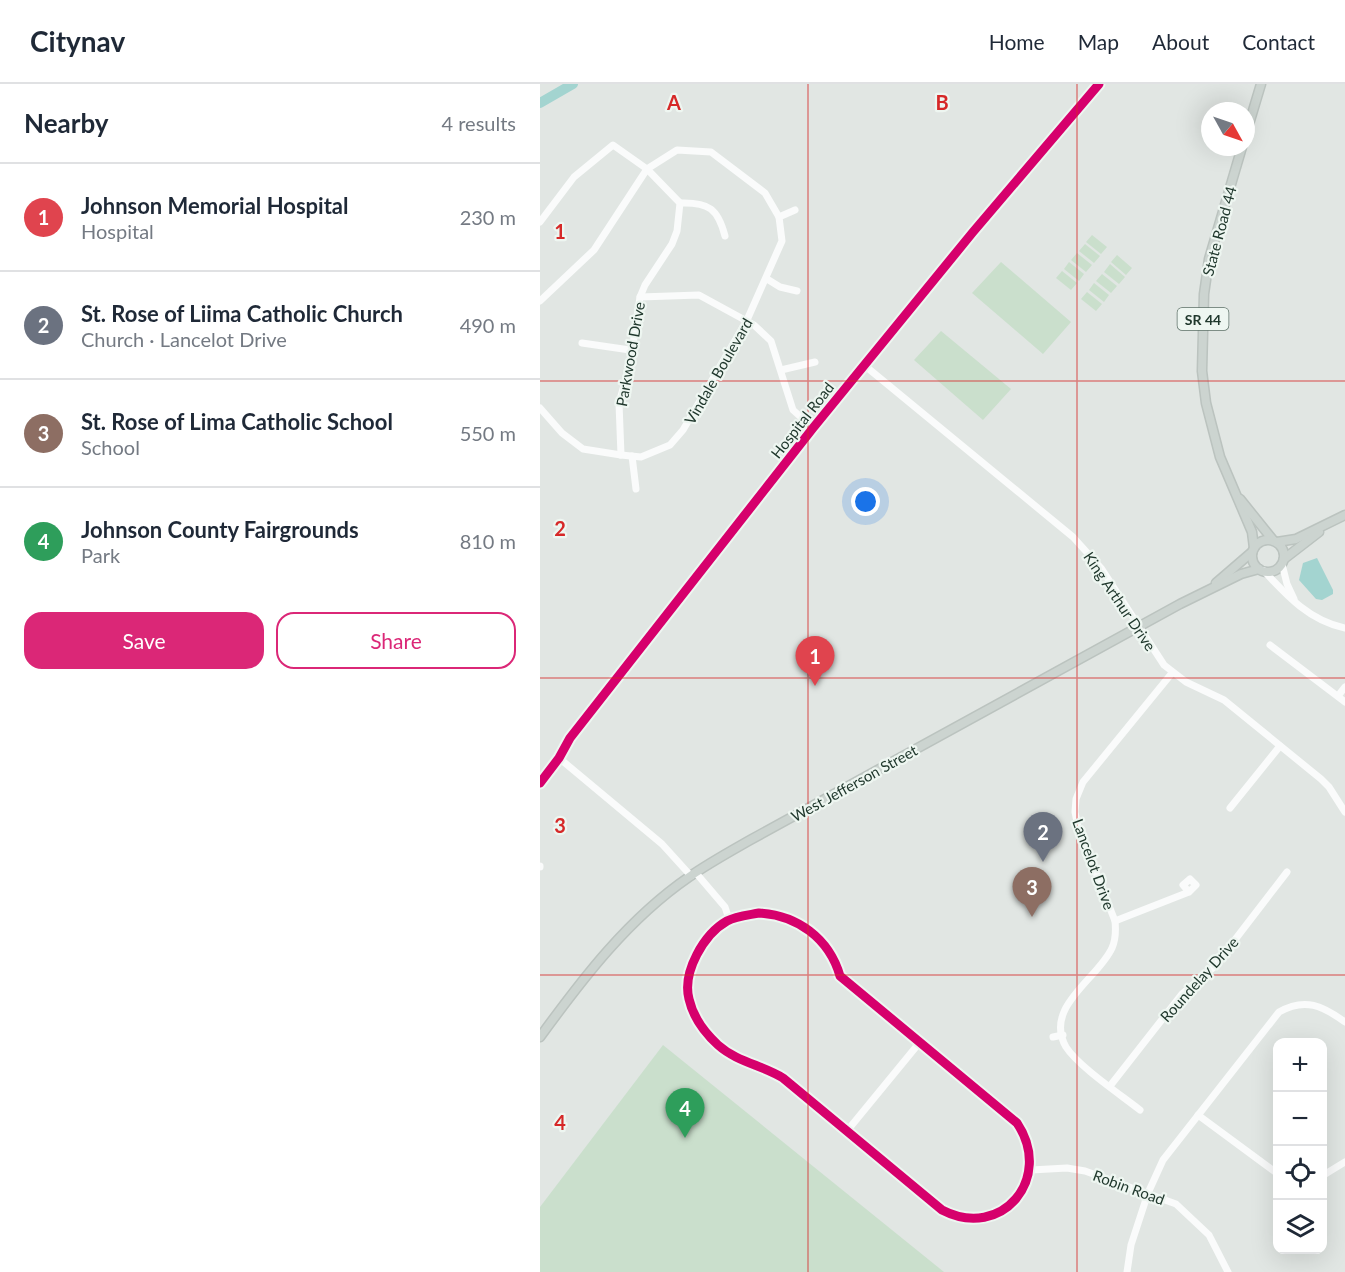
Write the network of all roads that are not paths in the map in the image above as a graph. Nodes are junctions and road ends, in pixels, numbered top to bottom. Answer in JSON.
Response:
{"nodes":[{"id":1,"x":1099,"y":84,"type":"edge"},
{"id":2,"x":1262,"y":84,"type":"edge"},
{"id":3,"x":1255,"y":106,"type":"edge"},
{"id":4,"x":1239,"y":156,"type":"edge"},
{"id":5,"x":647,"y":169,"type":"junction"},
{"id":6,"x":680,"y":203,"type":"junction"},
{"id":7,"x":795,"y":210,"type":"dead end"},
{"id":8,"x":779,"y":217,"type":"junction"},
{"id":9,"x":540,"y":222,"type":"edge"},
{"id":10,"x":725,"y":236,"type":"dead end"},
{"id":11,"x":767,"y":279,"type":"junction"},
{"id":12,"x":796,"y":291,"type":"dead end"},
{"id":13,"x":640,"y":297,"type":"junction"},
{"id":14,"x":540,"y":301,"type":"edge"},
{"id":15,"x":747,"y":320,"type":"junction"},
{"id":16,"x":582,"y":343,"type":"dead end"},
{"id":17,"x":630,"y":350,"type":"junction"},
{"id":18,"x":815,"y":362,"type":"dead end"},
{"id":19,"x":864,"y":365,"type":"junction"},
{"id":20,"x":782,"y":370,"type":"junction"},
{"id":21,"x":540,"y":408,"type":"edge"},
{"id":22,"x":813,"y":428,"type":"junction"},
{"id":23,"x":621,"y":455,"type":"junction"},
{"id":24,"x":632,"y":456,"type":"junction"},
{"id":25,"x":636,"y":489,"type":"dead end"},
{"id":26,"x":1234,"y":491,"type":"junction"},
{"id":27,"x":1345,"y":515,"type":"edge"},
{"id":28,"x":1326,"y":525,"type":"junction"},
{"id":29,"x":1275,"y":541,"type":"junction"},
{"id":30,"x":1253,"y":550,"type":"junction"},
{"id":31,"x":1283,"y":561,"type":"junction"},
{"id":32,"x":1261,"y":570,"type":"junction"},
{"id":33,"x":1214,"y":586,"type":"junction"},
{"id":34,"x":1294,"y":599,"type":"junction"},
{"id":35,"x":1140,"y":626,"type":"junction"},
{"id":36,"x":1345,"y":628,"type":"edge"},
{"id":37,"x":1270,"y":645,"type":"dead end"},
{"id":38,"x":1172,"y":673,"type":"junction"},
{"id":39,"x":1345,"y":687,"type":"edge"},
{"id":40,"x":1338,"y":696,"type":"junction"},
{"id":41,"x":1345,"y":702,"type":"edge"},
{"id":42,"x":1280,"y":746,"type":"junction"},
{"id":43,"x":559,"y":758,"type":"junction"},
{"id":44,"x":540,"y":783,"type":"edge"},
{"id":45,"x":1230,"y":808,"type":"dead end"},
{"id":46,"x":1345,"y":812,"type":"edge"},
{"id":47,"x":1287,"y":872,"type":"dead end"},
{"id":48,"x":693,"y":874,"type":"junction"},
{"id":49,"x":1189,"y":892,"type":"dead end"},
{"id":50,"x":729,"y":919,"type":"junction"},
{"id":51,"x":1115,"y":921,"type":"junction"},
{"id":52,"x":1345,"y":1022,"type":"edge"},
{"id":53,"x":1063,"y":1035,"type":"junction"},
{"id":54,"x":540,"y":1037,"type":"edge"},
{"id":55,"x":1053,"y":1037,"type":"dead end"},
{"id":56,"x":920,"y":1042,"type":"junction"},
{"id":57,"x":1110,"y":1086,"type":"junction"},
{"id":58,"x":1140,"y":1110,"type":"dead end"},
{"id":59,"x":1198,"y":1115,"type":"junction"},
{"id":60,"x":847,"y":1131,"type":"junction"},
{"id":61,"x":1345,"y":1162,"type":"edge"},
{"id":62,"x":1031,"y":1170,"type":"junction"},
{"id":63,"x":1273,"y":1170,"type":"edge"},
{"id":64,"x":1327,"y":1173,"type":"edge"},
{"id":65,"x":1148,"y":1193,"type":"junction"},
{"id":66,"x":1127,"y":1272,"type":"edge"},
{"id":67,"x":1228,"y":1272,"type":"edge"}],
"edges":[{"from":1,"to":19,"type":"street","name":"Hospital Road"},
{"from":2,"to":3,"type":"main road"},
{"from":4,"to":26,"type":"main road","name":"State Road 44","number":"SR 44"},
{"from":5,"to":6,"type":"street"},
{"from":5,"to":8,"type":"street"},
{"from":5,"to":9,"type":"street"},
{"from":5,"to":14,"type":"street"},
{"from":6,"to":10,"type":"street"},
{"from":6,"to":13,"type":"street","name":"Parkwood Drive"},
{"from":7,"to":8,"type":"street"},
{"from":8,"to":11,"type":"street","name":"Vindale Boulevard"},
{"from":11,"to":12,"type":"street"},
{"from":11,"to":15,"type":"street","name":"Vindale Boulevard"},
{"from":13,"to":15,"type":"street"},
{"from":13,"to":17,"type":"street","name":"Parkwood Drive"},
{"from":15,"to":20,"type":"street"},
{"from":15,"to":24,"type":"street","name":"Vindale Boulevard"},
{"from":16,"to":17,"type":"street"},
{"from":17,"to":23,"type":"street","name":"Parkwood Drive"},
{"from":18,"to":20,"type":"street"},
{"from":19,"to":22,"type":"street","name":"Hospital Road"},
{"from":19,"to":35,"type":"street","name":"King Arthur Drive"},
{"from":20,"to":22,"type":"street"},
{"from":21,"to":23,"type":"street","name":"Vindale Boulevard"},
{"from":22,"to":43,"type":"street","name":"Hospital Road"},
{"from":23,"to":24,"type":"street","name":"Vindale Boulevard"},
{"from":24,"to":25,"type":"street"},
{"from":26,"to":29,"type":"main road","name":"State Road 44","number":"SR 44"},
{"from":26,"to":30,"type":"main road","name":"State Road 44","number":"SR 44"},
{"from":27,"to":28,"type":"main road"},
{"from":28,"to":29,"type":"main road"},
{"from":28,"to":31,"type":"main road"},
{"from":29,"to":30,"type":"main road"},
{"from":29,"to":31,"type":"main road"},
{"from":30,"to":32,"type":"main road"},
{"from":30,"to":33,"type":"main road","name":"West Jefferson Street"},
{"from":31,"to":32,"type":"main road"},
{"from":31,"to":34,"type":"street"},
{"from":32,"to":33,"type":"main road","name":"West Jefferson Street"},
{"from":32,"to":34,"type":"street"},
{"from":33,"to":35,"type":"main road","name":"West Jefferson Street"},
{"from":34,"to":36,"type":"street"},
{"from":35,"to":38,"type":"street","name":"King Arthur Drive"},
{"from":35,"to":48,"type":"main road","name":"West Jefferson Street"},
{"from":37,"to":40,"type":"street"},
{"from":38,"to":42,"type":"street","name":"King Arthur Drive"},
{"from":38,"to":51,"type":"street","name":"Lancelot Drive"},
{"from":39,"to":40,"type":"street"},
{"from":40,"to":41,"type":"street"},
{"from":42,"to":45,"type":"street"},
{"from":42,"to":46,"type":"street","name":"King Arthur Drive"},
{"from":43,"to":44,"type":"street","name":"Hospital Road"},
{"from":43,"to":48,"type":"street"},
{"from":47,"to":57,"type":"street","name":"Roundelay Drive"},
{"from":48,"to":50,"type":"street"},
{"from":48,"to":54,"type":"main road","name":"West Jefferson Street"},
{"from":49,"to":51,"type":"street"},
{"from":50,"to":56,"type":"street"},
{"from":50,"to":60,"type":"street"},
{"from":51,"to":53,"type":"street","name":"Lancelot Drive"},
{"from":52,"to":59,"type":"street"},
{"from":53,"to":55,"type":"street"},
{"from":53,"to":57,"type":"street"},
{"from":56,"to":60,"type":"street"},
{"from":56,"to":62,"type":"street"},
{"from":57,"to":58,"type":"street"},
{"from":59,"to":63,"type":"street"},
{"from":59,"to":65,"type":"street"},
{"from":60,"to":62,"type":"street"},
{"from":61,"to":64,"type":"street"},
{"from":62,"to":65,"type":"street","name":"Robin Road"},
{"from":65,"to":66,"type":"street"},
{"from":65,"to":67,"type":"street","name":"Robin Road"}]}
